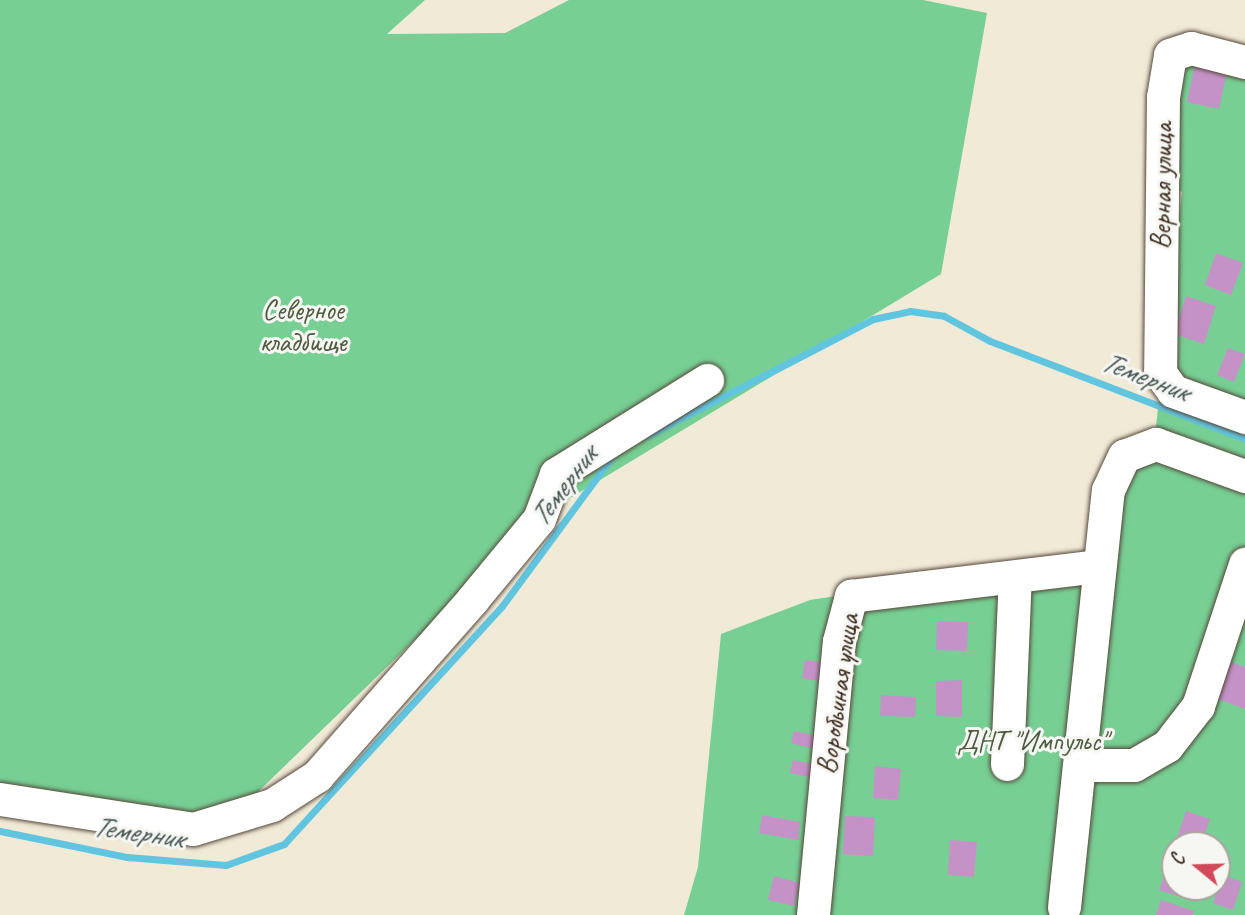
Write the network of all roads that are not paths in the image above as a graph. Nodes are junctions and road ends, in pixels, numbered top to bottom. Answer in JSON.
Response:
{"nodes":[{"id":1,"x":1245,"y":62,"type":"edge"},
{"id":2,"x":707,"y":380,"type":"dead end"},
{"id":3,"x":1245,"y":417,"type":"edge"},
{"id":4,"x":1245,"y":476,"type":"edge"},
{"id":5,"x":1245,"y":564,"type":"edge"},
{"id":6,"x":1099,"y":566,"type":"junction"},
{"id":7,"x":1015,"y":577,"type":"junction"},
{"id":8,"x":1007,"y":764,"type":"dead end"},
{"id":9,"x":1080,"y":765,"type":"junction"},
{"id":10,"x":0,"y":799,"type":"edge"},
{"id":11,"x":1064,"y":907,"type":"dead end"},
{"id":12,"x":813,"y":915,"type":"edge"}],
"edges":[{"from":1,"to":3,"type":"street","name":"Верная улица"},
{"from":2,"to":10,"type":"street"},
{"from":4,"to":6,"type":"street"},
{"from":5,"to":9,"type":"street"},
{"from":6,"to":7,"type":"street","name":"Воробьиная улица"},
{"from":6,"to":9,"type":"street"},
{"from":7,"to":8,"type":"street"},
{"from":7,"to":12,"type":"street","name":"Воробьиная улица"},
{"from":9,"to":11,"type":"street"}]}
